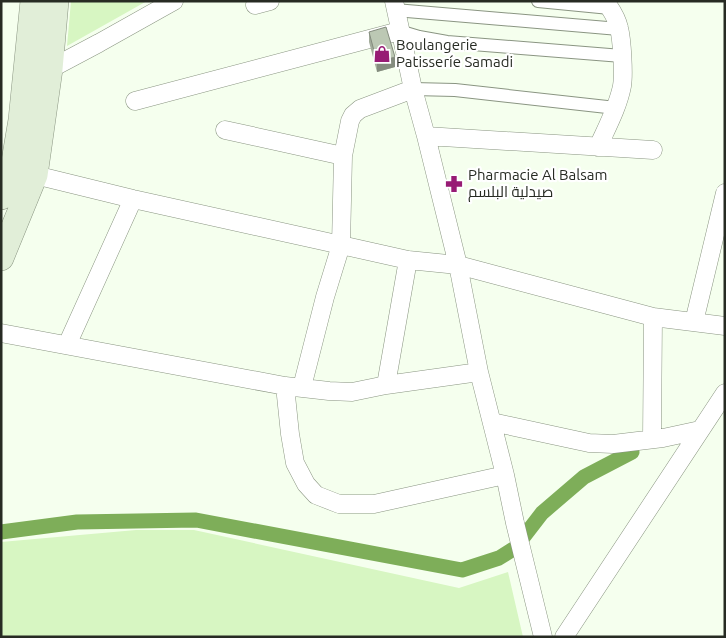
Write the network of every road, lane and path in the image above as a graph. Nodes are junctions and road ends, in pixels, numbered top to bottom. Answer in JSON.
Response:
{"nodes":[{"id":1,"x":32,"y":1,"type":"edge"},
{"id":2,"x":56,"y":1,"type":"edge"},
{"id":3,"x":174,"y":1,"type":"edge"},
{"id":4,"x":538,"y":1,"type":"edge"},
{"id":5,"x":610,"y":3,"type":"edge"},
{"id":6,"x":394,"y":6,"type":"edge"},
{"id":7,"x":619,"y":28,"type":"junction"},
{"id":8,"x":399,"y":31,"type":"junction"},
{"id":9,"x":622,"y":56,"type":"junction"},
{"id":10,"x":50,"y":69,"type":"junction"},
{"id":11,"x":412,"y":89,"type":"junction"},
{"id":12,"x":135,"y":101,"type":"dead end"},
{"id":13,"x":616,"y":108,"type":"junction"},
{"id":14,"x":225,"y":130,"type":"dead end"},
{"id":15,"x":426,"y":136,"type":"junction"},
{"id":16,"x":598,"y":146,"type":"junction"},
{"id":17,"x":654,"y":150,"type":"dead end"},
{"id":18,"x":344,"y":156,"type":"junction"},
{"id":19,"x":16,"y":173,"type":"edge"},
{"id":20,"x":725,"y":193,"type":"edge"},
{"id":21,"x":1,"y":197,"type":"edge"},
{"id":22,"x":132,"y":199,"type":"junction"},
{"id":23,"x":341,"y":245,"type":"junction"},
{"id":24,"x":1,"y":258,"type":"edge"},
{"id":25,"x":408,"y":260,"type":"junction"},
{"id":26,"x":458,"y":265,"type":"junction"},
{"id":27,"x":653,"y":317,"type":"junction"},
{"id":28,"x":694,"y":322,"type":"junction"},
{"id":29,"x":725,"y":326,"type":"edge"},
{"id":30,"x":1,"y":332,"type":"edge"},
{"id":31,"x":67,"y":345,"type":"junction"},
{"id":32,"x":479,"y":372,"type":"junction"},
{"id":33,"x":386,"y":385,"type":"junction"},
{"id":34,"x":294,"y":386,"type":"junction"},
{"id":35,"x":725,"y":392,"type":"edge"},
{"id":36,"x":492,"y":422,"type":"junction"},
{"id":37,"x":700,"y":430,"type":"junction"},
{"id":38,"x":652,"y":439,"type":"junction"},
{"id":39,"x":505,"y":475,"type":"junction"},
{"id":40,"x":543,"y":637,"type":"edge"},
{"id":41,"x":564,"y":637,"type":"edge"}],
"edges":[{"from":1,"to":19,"type":"main road"},
{"from":2,"to":10,"type":"main road"},
{"from":3,"to":10,"type":"street"},
{"from":4,"to":5,"type":"street"},
{"from":5,"to":7,"type":"street"},
{"from":6,"to":7,"type":"street"},
{"from":6,"to":8,"type":"street"},
{"from":7,"to":9,"type":"street"},
{"from":8,"to":9,"type":"street"},
{"from":8,"to":11,"type":"street"},
{"from":8,"to":12,"type":"street"},
{"from":9,"to":13,"type":"street"},
{"from":10,"to":19,"type":"main road"},
{"from":11,"to":13,"type":"street"},
{"from":11,"to":15,"type":"street"},
{"from":11,"to":18,"type":"street"},
{"from":13,"to":16,"type":"street"},
{"from":14,"to":18,"type":"street"},
{"from":15,"to":16,"type":"street"},
{"from":15,"to":26,"type":"street"},
{"from":16,"to":17,"type":"street"},
{"from":18,"to":23,"type":"street"},
{"from":19,"to":21,"type":"main road"},
{"from":19,"to":22,"type":"street"},
{"from":19,"to":24,"type":"main road"},
{"from":20,"to":28,"type":"street"},
{"from":22,"to":23,"type":"street"},
{"from":22,"to":31,"type":"street"},
{"from":23,"to":25,"type":"street"},
{"from":23,"to":34,"type":"street"},
{"from":25,"to":26,"type":"street"},
{"from":25,"to":33,"type":"street"},
{"from":26,"to":27,"type":"street"},
{"from":26,"to":32,"type":"street"},
{"from":27,"to":28,"type":"street"},
{"from":27,"to":38,"type":"street"},
{"from":28,"to":29,"type":"street"},
{"from":30,"to":31,"type":"street"},
{"from":31,"to":34,"type":"street"},
{"from":32,"to":33,"type":"street"},
{"from":32,"to":36,"type":"street"},
{"from":33,"to":34,"type":"street"},
{"from":34,"to":39,"type":"street"},
{"from":35,"to":37,"type":"street"},
{"from":36,"to":38,"type":"street"},
{"from":36,"to":39,"type":"street"},
{"from":37,"to":38,"type":"street"},
{"from":37,"to":41,"type":"street"},
{"from":39,"to":40,"type":"street"}]}
